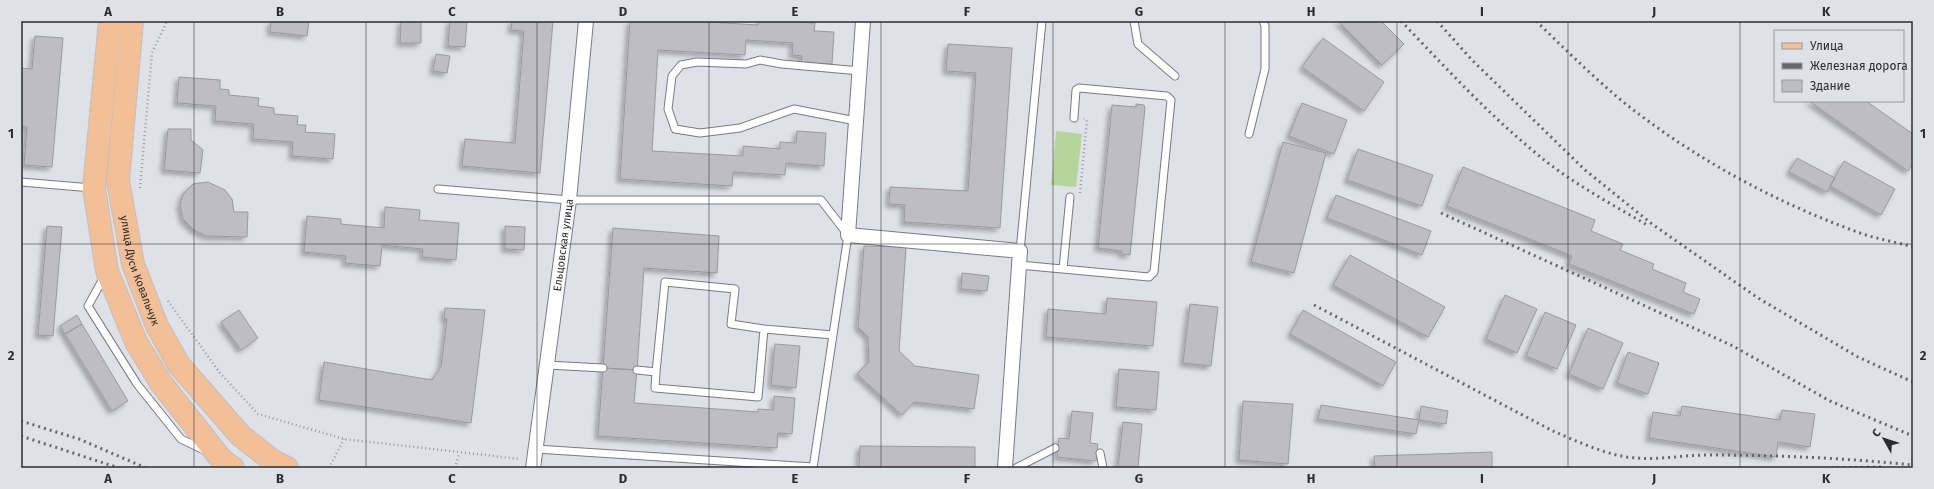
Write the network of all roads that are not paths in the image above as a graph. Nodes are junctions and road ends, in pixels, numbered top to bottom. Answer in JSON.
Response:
{"nodes":[{"id":1,"x":110,"y":21,"type":"edge"},
{"id":2,"x":132,"y":21,"type":"edge"},
{"id":3,"x":586,"y":21,"type":"edge"},
{"id":4,"x":863,"y":21,"type":"edge"},
{"id":5,"x":1042,"y":21,"type":"edge"},
{"id":6,"x":1134,"y":21,"type":"edge"},
{"id":7,"x":1263,"y":21,"type":"edge"},
{"id":8,"x":860,"y":71,"type":"junction"},
{"id":9,"x":1175,"y":76,"type":"dead end"},
{"id":10,"x":1074,"y":118,"type":"road end"},
{"id":11,"x":856,"y":121,"type":"junction"},
{"id":12,"x":1249,"y":134,"type":"dead end"},
{"id":13,"x":21,"y":182,"type":"edge"},
{"id":14,"x":94,"y":188,"type":"junction"},
{"id":15,"x":438,"y":189,"type":"dead end"},
{"id":16,"x":1070,"y":197,"type":"road end"},
{"id":17,"x":569,"y":200,"type":"junction"},
{"id":18,"x":848,"y":235,"type":"junction"},
{"id":19,"x":1019,"y":258,"type":"junction"},
{"id":20,"x":1063,"y":269,"type":"junction"},
{"id":21,"x":107,"y":271,"type":"junction"},
{"id":22,"x":764,"y":329,"type":"junction"},
{"id":23,"x":833,"y":335,"type":"junction"},
{"id":24,"x":547,"y":365,"type":"junction"},
{"id":25,"x":603,"y":368,"type":"dead end"},
{"id":26,"x":637,"y":370,"type":"dead end"},
{"id":27,"x":656,"y":372,"type":"junction"},
{"id":28,"x":536,"y":448,"type":"junction"},
{"id":29,"x":1055,"y":448,"type":"dead end"},
{"id":30,"x":1100,"y":453,"type":"dead end"},
{"id":31,"x":227,"y":463,"type":"edge"},
{"id":32,"x":813,"y":467,"type":"edge"},
{"id":33,"x":287,"y":468,"type":"edge"},
{"id":34,"x":533,"y":468,"type":"edge"},
{"id":35,"x":1005,"y":468,"type":"edge"},
{"id":36,"x":1016,"y":468,"type":"edge"},
{"id":37,"x":1103,"y":468,"type":"edge"}],
"edges":[{"from":1,"to":14,"type":"main road"},
{"from":2,"to":33,"type":"main road","name":"улица Дуси Ковальчук"},
{"from":3,"to":17,"type":"street","name":"Ельцовская улица"},
{"from":4,"to":8,"type":"street"},
{"from":5,"to":19,"type":"lane"},
{"from":6,"to":9,"type":"lane"},
{"from":7,"to":12,"type":"lane"},
{"from":8,"to":11,"type":"street"},
{"from":8,"to":11,"type":"lane"},
{"from":10,"to":20,"type":"lane"},
{"from":11,"to":18,"type":"street"},
{"from":13,"to":14,"type":"lane"},
{"from":14,"to":21,"type":"main road"},
{"from":15,"to":17,"type":"lane"},
{"from":16,"to":20,"type":"lane"},
{"from":17,"to":18,"type":"lane"},
{"from":17,"to":24,"type":"street","name":"Ельцовская улица"},
{"from":18,"to":19,"type":"street"},
{"from":18,"to":23,"type":"lane"},
{"from":19,"to":20,"type":"lane"},
{"from":19,"to":35,"type":"street"},
{"from":21,"to":31,"type":"main road"},
{"from":21,"to":31,"type":"lane"},
{"from":22,"to":23,"type":"lane"},
{"from":22,"to":27,"type":"lane"},
{"from":22,"to":27,"type":"lane"},
{"from":23,"to":32,"type":"lane"},
{"from":24,"to":25,"type":"lane"},
{"from":24,"to":28,"type":"street","name":"Ельцовская улица"},
{"from":26,"to":27,"type":"lane"},
{"from":28,"to":32,"type":"lane"},
{"from":28,"to":34,"type":"street","name":"Ельцовская улица"},
{"from":29,"to":36,"type":"lane"},
{"from":30,"to":37,"type":"lane"}]}
